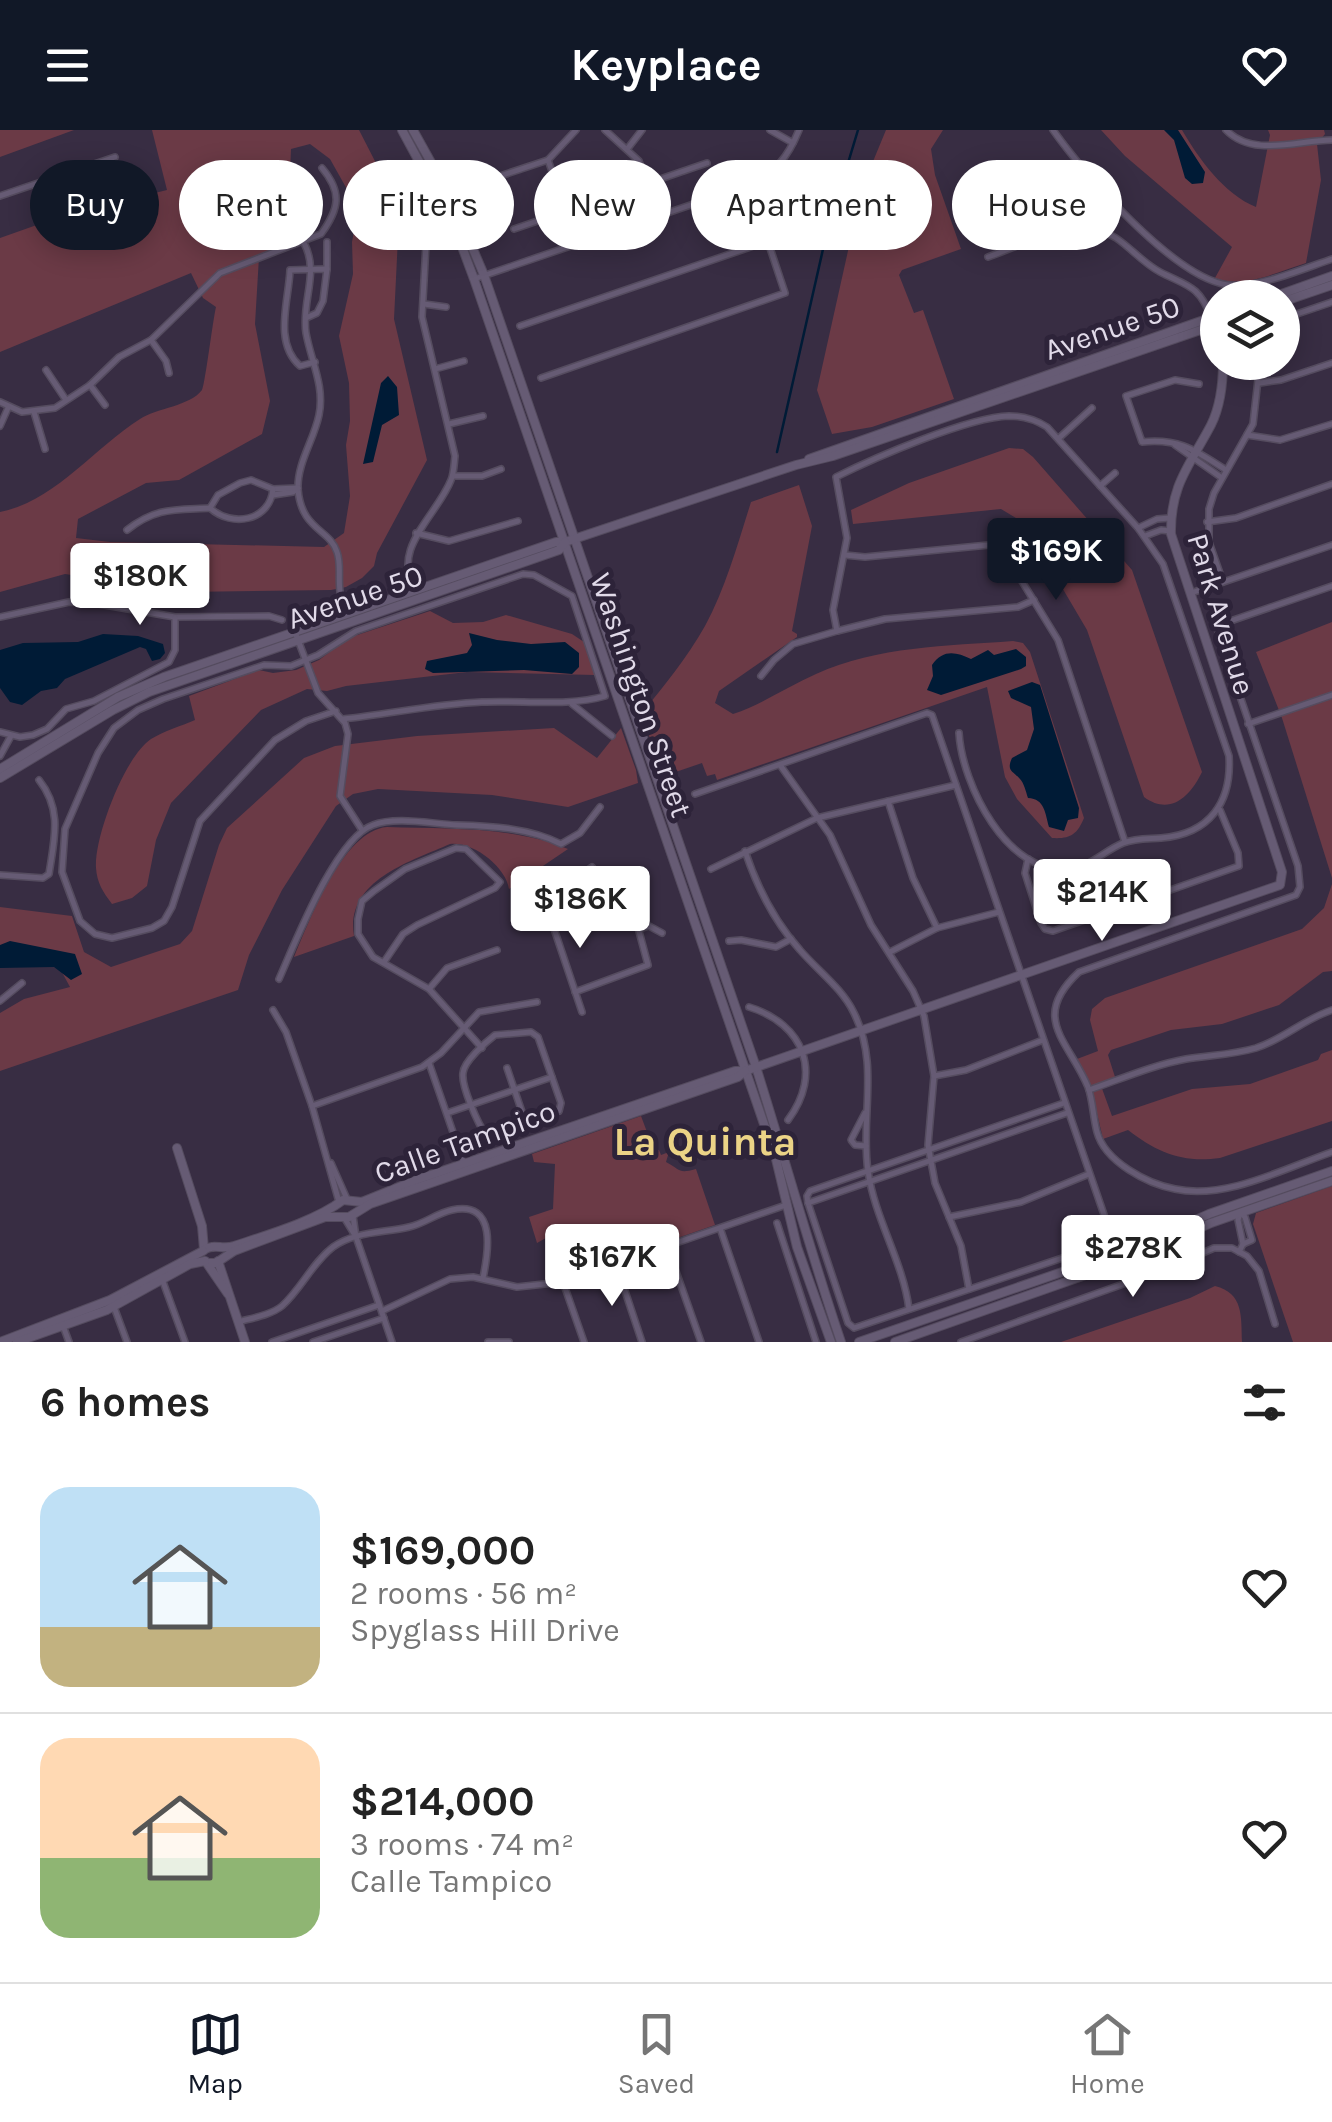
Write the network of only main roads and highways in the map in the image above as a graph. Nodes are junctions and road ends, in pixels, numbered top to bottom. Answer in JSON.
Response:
{"nodes":[{"id":1,"x":402,"y":130,"type":"edge"},
{"id":2,"x":413,"y":130,"type":"edge"},
{"id":3,"x":1332,"y":276,"type":"edge"},
{"id":4,"x":1332,"y":285,"type":"edge"},
{"id":5,"x":1300,"y":287,"type":"edge"},
{"id":6,"x":1300,"y":296,"type":"edge"},
{"id":7,"x":1200,"y":325,"type":"edge"},
{"id":8,"x":1221,"y":380,"type":"edge"},
{"id":9,"x":575,"y":538,"type":"junction"},
{"id":10,"x":565,"y":542,"type":"junction"},
{"id":11,"x":417,"y":594,"type":"junction"},
{"id":12,"x":296,"y":636,"type":"junction"},
{"id":13,"x":76,"y":727,"type":"junction"},
{"id":14,"x":635,"y":735,"type":"junction"},
{"id":15,"x":0,"y":768,"type":"edge"},
{"id":16,"x":0,"y":778,"type":"edge"},
{"id":17,"x":1282,"y":882,"type":"joint"},
{"id":18,"x":756,"y":1067,"type":"junction"},
{"id":19,"x":746,"y":1071,"type":"junction"},
{"id":20,"x":177,"y":1148,"type":"dead end"},
{"id":21,"x":464,"y":1164,"type":"junction"},
{"id":22,"x":1332,"y":1171,"type":"edge"},
{"id":23,"x":1332,"y":1181,"type":"edge"},
{"id":24,"x":421,"y":1188,"type":"junction"},
{"id":25,"x":344,"y":1202,"type":"junction"},
{"id":26,"x":348,"y":1216,"type":"junction"},
{"id":27,"x":202,"y":1226,"type":"junction"},
{"id":28,"x":215,"y":1246,"type":"junction"},
{"id":29,"x":210,"y":1258,"type":"junction"},
{"id":30,"x":62,"y":1323,"type":"junction"},
{"id":31,"x":0,"y":1342,"type":"edge"},
{"id":32,"x":17,"y":1342,"type":"edge"},
{"id":33,"x":244,"y":1342,"type":"edge"},
{"id":34,"x":831,"y":1342,"type":"edge"},
{"id":35,"x":841,"y":1342,"type":"edge"},
{"id":36,"x":859,"y":1342,"type":"edge"},
{"id":37,"x":895,"y":1342,"type":"edge"}],
"edges":[{"from":1,"to":10,"type":"main road","name":"Washington Street"},
{"from":2,"to":9,"type":"main road","name":"Washington Street"},
{"from":3,"to":5,"type":"main road"},
{"from":4,"to":6,"type":"main road"},
{"from":7,"to":9,"type":"main road","name":"Avenue 50"},
{"from":8,"to":17,"type":"main road","name":"Park Avenue"},
{"from":9,"to":10,"type":"main road","name":"Avenue 50"},
{"from":9,"to":14,"type":"main road","name":"Washington Street"},
{"from":10,"to":11,"type":"main road","name":"Avenue 50"},
{"from":10,"to":14,"type":"main road","name":"Washington Street"},
{"from":11,"to":12,"type":"main road","name":"Avenue 50"},
{"from":11,"to":12,"type":"main road","name":"Avenue 50"},
{"from":12,"to":13,"type":"main road","name":"Avenue 50"},
{"from":13,"to":15,"type":"main road","name":"Avenue 50"},
{"from":13,"to":16,"type":"main road","name":"Avenue 50"},
{"from":14,"to":18,"type":"main road","name":"Washington Street"},
{"from":14,"to":19,"type":"main road","name":"Washington Street"},
{"from":17,"to":18,"type":"main road","name":"Calle Tampico"},
{"from":18,"to":19,"type":"main road","name":"Calle Tampico"},
{"from":18,"to":35,"type":"main road","name":"Washington Street"},
{"from":19,"to":21,"type":"main road","name":"Calle Tampico"},
{"from":19,"to":24,"type":"main road","name":"Calle Tampico"},
{"from":19,"to":34,"type":"main road","name":"Washington Street"},
{"from":20,"to":27,"type":"main road"},
{"from":21,"to":24,"type":"main road"},
{"from":21,"to":25,"type":"main road","name":"Calle Tampico"},
{"from":22,"to":36,"type":"main road"},
{"from":23,"to":37,"type":"main road"},
{"from":24,"to":26,"type":"main road","name":"Calle Tampico"},
{"from":25,"to":26,"type":"main road"},
{"from":25,"to":26,"type":"main road"},
{"from":25,"to":28,"type":"main road","name":"Calle Tampico"},
{"from":26,"to":29,"type":"main road","name":"Calle Tampico"},
{"from":27,"to":28,"type":"main road"},
{"from":27,"to":29,"type":"main road"},
{"from":28,"to":29,"type":"main road","name":"Calle Tampico"},
{"from":28,"to":29,"type":"main road"},
{"from":29,"to":30,"type":"main road","name":"Calle Tampico"},
{"from":29,"to":30,"type":"main road","name":"Calle Tampico"},
{"from":29,"to":33,"type":"main road"},
{"from":30,"to":31,"type":"main road","name":"Calle Tampico"},
{"from":30,"to":32,"type":"main road","name":"Calle Tampico"}]}
